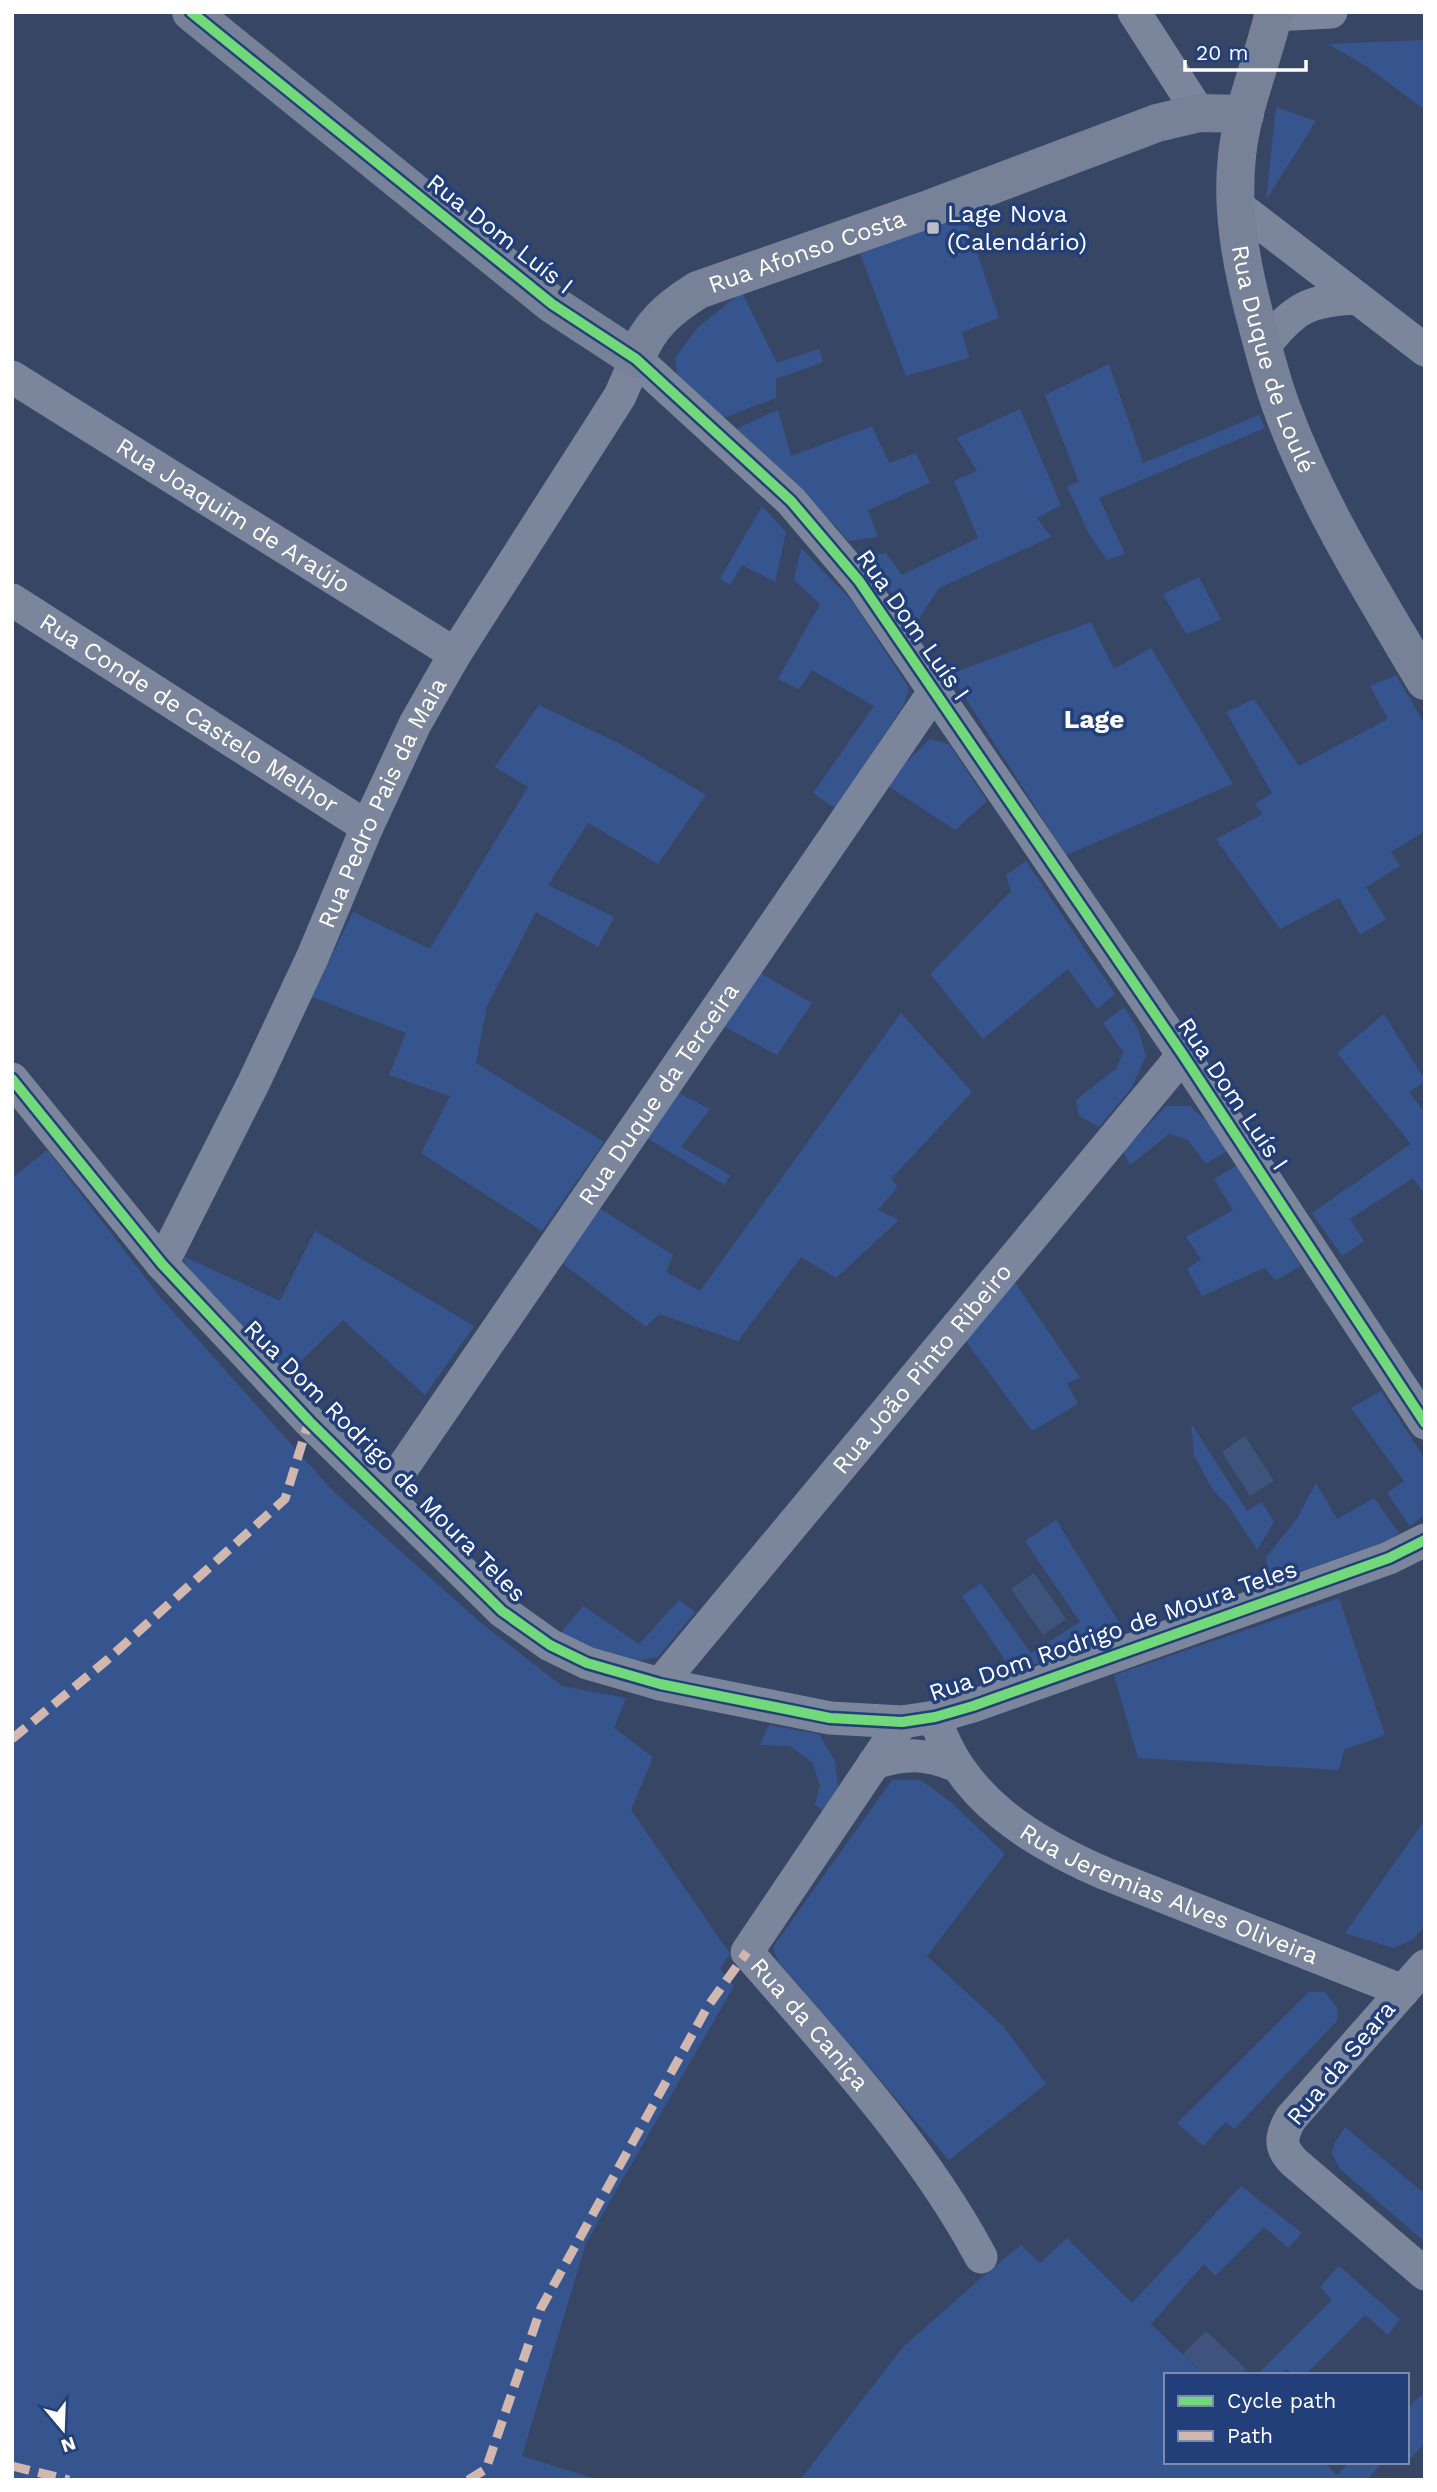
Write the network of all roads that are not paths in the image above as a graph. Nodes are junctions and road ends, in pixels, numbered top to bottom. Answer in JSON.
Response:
{"nodes":[{"id":1,"x":191,"y":12,"type":"edge"},
{"id":2,"x":1134,"y":12,"type":"edge"},
{"id":3,"x":1331,"y":12,"type":"edge"},
{"id":4,"x":1274,"y":14,"type":"edge"},
{"id":5,"x":1199,"y":113,"type":"junction"},
{"id":6,"x":1245,"y":114,"type":"junction"},
{"id":7,"x":1235,"y":204,"type":"junction"},
{"id":8,"x":1357,"y":298,"type":"junction"},
{"id":9,"x":1263,"y":348,"type":"junction"},
{"id":10,"x":1425,"y":350,"type":"edge"},
{"id":11,"x":636,"y":359,"type":"junction"},
{"id":12,"x":12,"y":377,"type":"edge"},
{"id":13,"x":12,"y":600,"type":"edge"},
{"id":14,"x":455,"y":654,"type":"junction"},
{"id":15,"x":1425,"y":681,"type":"edge"},
{"id":16,"x":934,"y":692,"type":"junction"},
{"id":17,"x":367,"y":827,"type":"junction"},
{"id":18,"x":1183,"y":1055,"type":"junction"},
{"id":19,"x":12,"y":1079,"type":"edge"},
{"id":20,"x":162,"y":1264,"type":"junction"},
{"id":21,"x":1425,"y":1423,"type":"edge"},
{"id":22,"x":384,"y":1495,"type":"junction"},
{"id":23,"x":1425,"y":1539,"type":"edge"},
{"id":24,"x":660,"y":1684,"type":"junction"},
{"id":25,"x":935,"y":1717,"type":"junction"},
{"id":26,"x":902,"y":1722,"type":"junction"},
{"id":27,"x":874,"y":1763,"type":"junction"},
{"id":28,"x":957,"y":1766,"type":"junction"},
{"id":29,"x":1425,"y":1966,"type":"edge"},
{"id":30,"x":1403,"y":1991,"type":"junction"},
{"id":31,"x":981,"y":2257,"type":"dead end"},
{"id":32,"x":1425,"y":2274,"type":"edge"}],
"edges":[{"from":1,"to":11,"type":"street","name":"Rua Dom Luís I"},
{"from":2,"to":5,"type":"street"},
{"from":3,"to":4,"type":"street"},
{"from":4,"to":6,"type":"street","name":"Rua Duque de Loulé"},
{"from":5,"to":6,"type":"street","name":"Rua Afonso Costa"},
{"from":5,"to":11,"type":"street","name":"Rua Afonso Costa"},
{"from":6,"to":7,"type":"street","name":"Rua Duque de Loulé"},
{"from":7,"to":8,"type":"street"},
{"from":7,"to":9,"type":"street","name":"Rua Duque de Loulé"},
{"from":8,"to":9,"type":"street"},
{"from":8,"to":10,"type":"street"},
{"from":9,"to":15,"type":"street","name":"Rua Duque de Loulé"},
{"from":11,"to":14,"type":"street","name":"Rua Pedro Pais da Maia"},
{"from":11,"to":16,"type":"street","name":"Rua Dom Luís I"},
{"from":12,"to":14,"type":"street","name":"Rua Joaquim de Araújo"},
{"from":13,"to":17,"type":"street","name":"Rua Conde de Castelo Melhor"},
{"from":14,"to":17,"type":"street","name":"Rua Pedro Pais da Maia"},
{"from":16,"to":18,"type":"street","name":"Rua Dom Luís I"},
{"from":16,"to":22,"type":"street","name":"Rua Duque da Terceira"},
{"from":17,"to":20,"type":"street","name":"Rua Pedro Pais da Maia"},
{"from":18,"to":21,"type":"street","name":"Rua Dom Luís I"},
{"from":18,"to":24,"type":"street","name":"Rua João Pinto Ribeiro"},
{"from":19,"to":20,"type":"street","name":"Rua Dom Rodrigo de Moura Teles"},
{"from":20,"to":22,"type":"street","name":"Rua Dom Rodrigo de Moura Teles"},
{"from":22,"to":24,"type":"street","name":"Rua Dom Rodrigo de Moura Teles"},
{"from":23,"to":25,"type":"street","name":"Rua Dom Rodrigo de Moura Teles"},
{"from":24,"to":26,"type":"street","name":"Rua Dom Rodrigo de Moura Teles"},
{"from":25,"to":26,"type":"street","name":"Rua Dom Rodrigo de Moura Teles"},
{"from":25,"to":28,"type":"street","name":"Rua Jeremias Alves Oliveira"},
{"from":26,"to":27,"type":"street","name":"Rua da Caniça"},
{"from":27,"to":28,"type":"street"},
{"from":27,"to":31,"type":"street","name":"Rua da Caniça"},
{"from":28,"to":30,"type":"street","name":"Rua Jeremias Alves Oliveira"},
{"from":29,"to":30,"type":"street","name":"Rua da Seara"},
{"from":30,"to":32,"type":"street","name":"Rua da Seara"}]}
